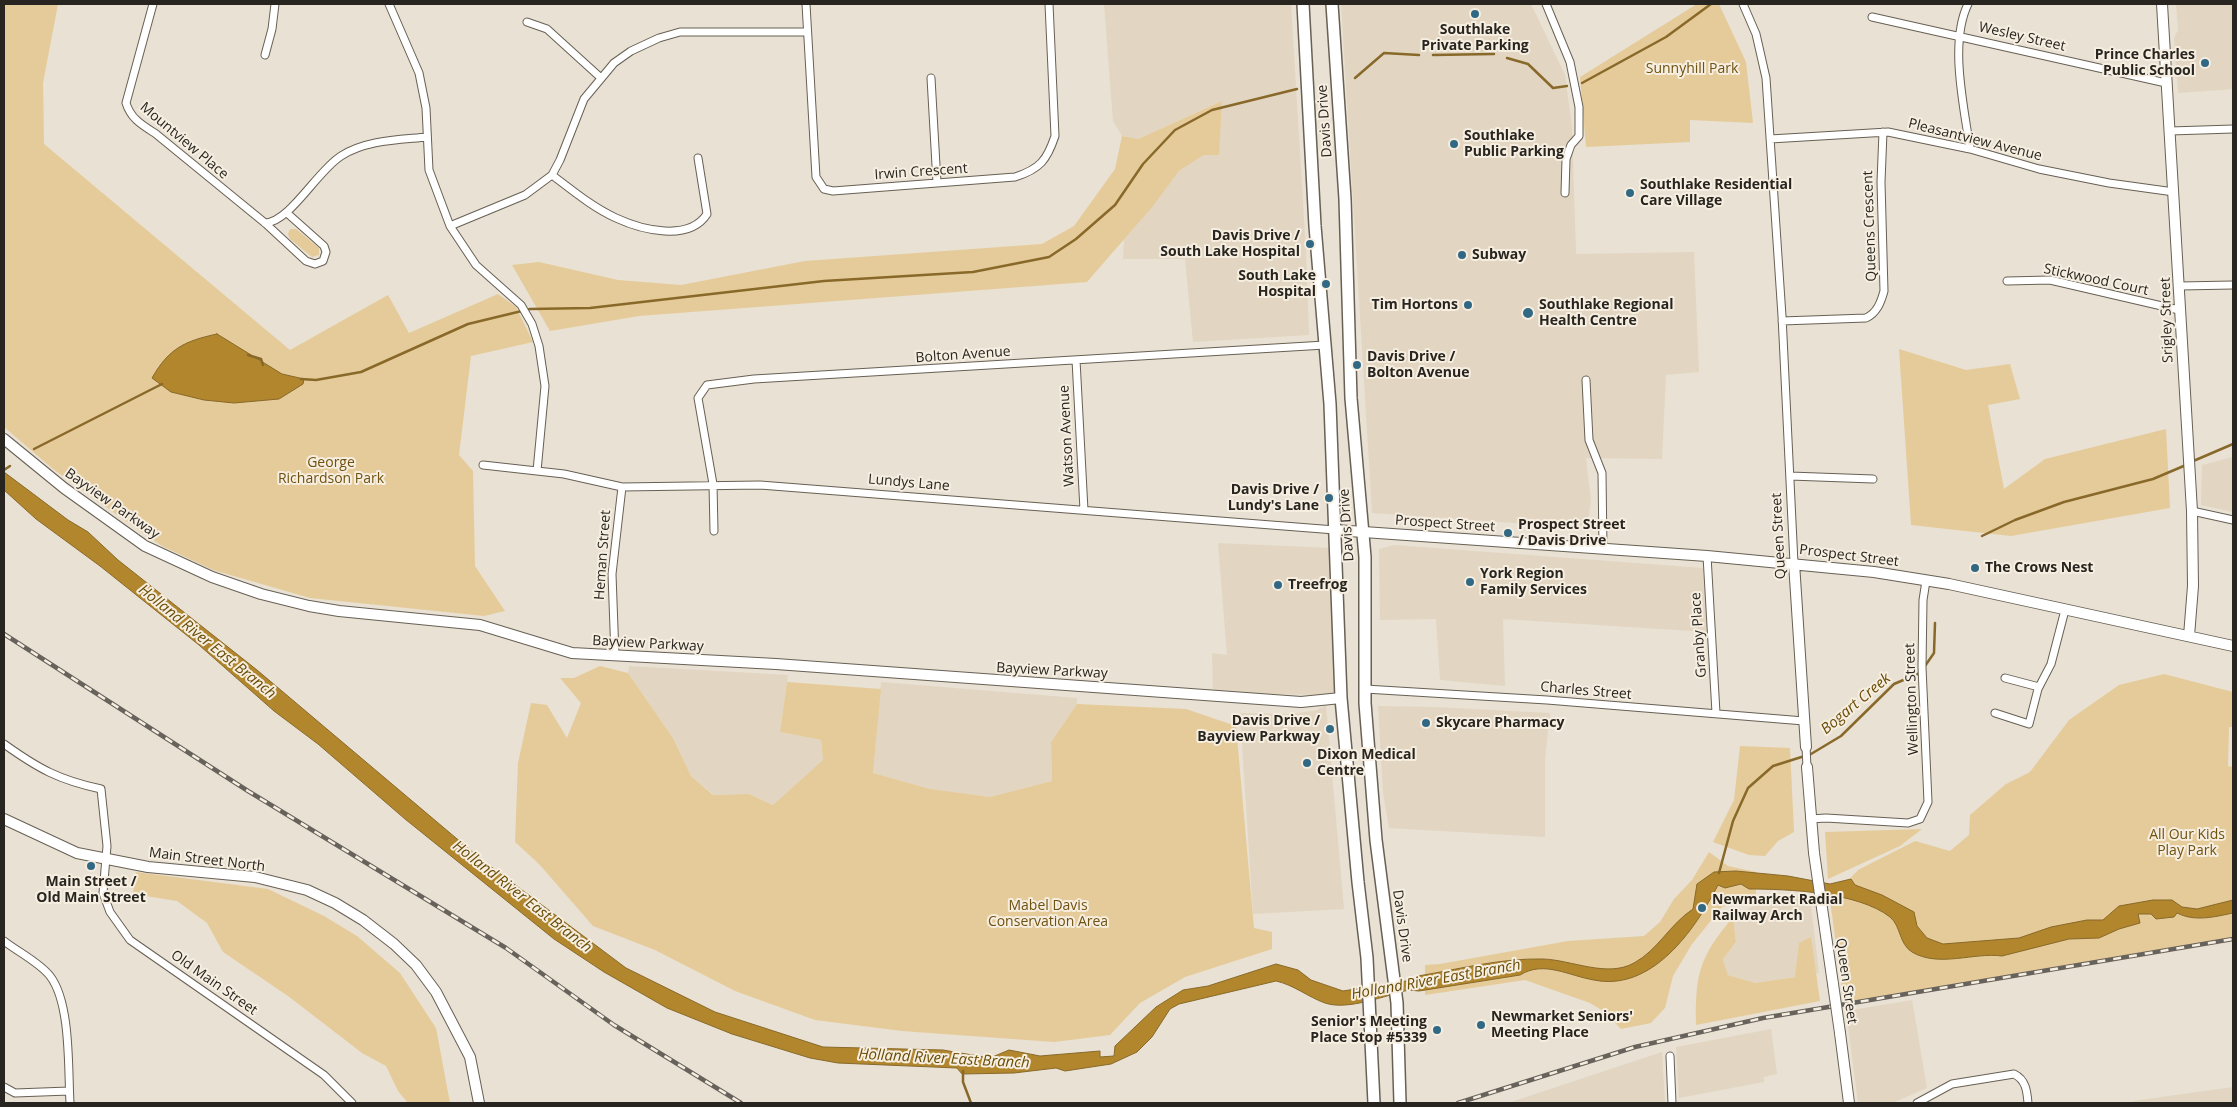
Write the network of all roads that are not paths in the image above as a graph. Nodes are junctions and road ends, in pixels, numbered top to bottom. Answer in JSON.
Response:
{"nodes":[{"id":1,"x":153,"y":4,"type":"edge"},
{"id":2,"x":275,"y":4,"type":"edge"},
{"id":3,"x":388,"y":4,"type":"edge"},
{"id":4,"x":806,"y":4,"type":"edge"},
{"id":5,"x":1049,"y":4,"type":"edge"},
{"id":6,"x":1303,"y":4,"type":"edge"},
{"id":7,"x":1332,"y":4,"type":"edge"},
{"id":8,"x":1546,"y":4,"type":"edge"},
{"id":9,"x":1743,"y":4,"type":"edge"},
{"id":10,"x":1968,"y":4,"type":"edge"},
{"id":11,"x":2162,"y":4,"type":"edge"},
{"id":12,"x":1872,"y":17,"type":"dead end"},
{"id":13,"x":527,"y":22,"type":"dead end"},
{"id":14,"x":807,"y":32,"type":"junction"},
{"id":15,"x":1960,"y":36,"type":"junction"},
{"id":16,"x":265,"y":55,"type":"dead end"},
{"id":17,"x":601,"y":78,"type":"junction"},
{"id":18,"x":931,"y":78,"type":"dead end"},
{"id":19,"x":2166,"y":83,"type":"junction"},
{"id":20,"x":2233,"y":129,"type":"edge"},
{"id":21,"x":2170,"y":131,"type":"junction"},
{"id":22,"x":1883,"y":132,"type":"junction"},
{"id":23,"x":427,"y":137,"type":"junction"},
{"id":24,"x":1770,"y":139,"type":"junction"},
{"id":25,"x":1970,"y":148,"type":"junction"},
{"id":26,"x":698,"y":158,"type":"dead end"},
{"id":27,"x":552,"y":175,"type":"junction"},
{"id":28,"x":937,"y":183,"type":"junction"},
{"id":29,"x":2174,"y":192,"type":"junction"},
{"id":30,"x":1565,"y":193,"type":"dead end"},
{"id":31,"x":287,"y":213,"type":"junction"},
{"id":32,"x":265,"y":223,"type":"junction"},
{"id":33,"x":450,"y":226,"type":"junction"},
{"id":34,"x":2007,"y":281,"type":"dead end"},
{"id":35,"x":2233,"y":285,"type":"edge"},
{"id":36,"x":2180,"y":286,"type":"junction"},
{"id":37,"x":2179,"y":310,"type":"junction"},
{"id":38,"x":1782,"y":321,"type":"junction"},
{"id":39,"x":1325,"y":345,"type":"junction"},
{"id":40,"x":1076,"y":360,"type":"junction"},
{"id":41,"x":1586,"y":380,"type":"dead end"},
{"id":42,"x":4,"y":439,"type":"edge"},
{"id":43,"x":483,"y":465,"type":"dead end"},
{"id":44,"x":537,"y":471,"type":"junction"},
{"id":45,"x":1790,"y":476,"type":"junction"},
{"id":46,"x":1874,"y":480,"type":"dead end"},
{"id":47,"x":713,"y":484,"type":"junction"},
{"id":48,"x":622,"y":486,"type":"junction"},
{"id":49,"x":1084,"y":510,"type":"junction"},
{"id":50,"x":2192,"y":511,"type":"junction"},
{"id":51,"x":2233,"y":520,"type":"edge"},
{"id":52,"x":1335,"y":530,"type":"junction"},
{"id":53,"x":714,"y":531,"type":"dead end"},
{"id":54,"x":1363,"y":532,"type":"junction"},
{"id":55,"x":1603,"y":549,"type":"junction"},
{"id":56,"x":1707,"y":556,"type":"junction"},
{"id":57,"x":1794,"y":564,"type":"junction"},
{"id":58,"x":1926,"y":581,"type":"junction"},
{"id":59,"x":2065,"y":610,"type":"junction"},
{"id":60,"x":2189,"y":636,"type":"junction"},
{"id":61,"x":2233,"y":646,"type":"edge"},
{"id":62,"x":615,"y":656,"type":"junction"},
{"id":63,"x":2005,"y":678,"type":"dead end"},
{"id":64,"x":2039,"y":687,"type":"junction"},
{"id":65,"x":1365,"y":689,"type":"junction"},
{"id":66,"x":1341,"y":698,"type":"junction"},
{"id":67,"x":1716,"y":713,"type":"junction"},
{"id":68,"x":1995,"y":713,"type":"dead end"},
{"id":69,"x":1804,"y":721,"type":"junction"},
{"id":70,"x":4,"y":744,"type":"edge"},
{"id":71,"x":1806,"y":747,"type":"joint"},
{"id":72,"x":1807,"y":767,"type":"joint"},
{"id":73,"x":4,"y":819,"type":"edge"},
{"id":74,"x":1810,"y":819,"type":"junction"},
{"id":75,"x":106,"y":859,"type":"junction"},
{"id":76,"x":4,"y":941,"type":"edge"},
{"id":77,"x":1670,"y":1056,"type":"dead end"},
{"id":78,"x":4,"y":1087,"type":"edge"},
{"id":79,"x":69,"y":1091,"type":"junction"},
{"id":80,"x":70,"y":1103,"type":"edge"},
{"id":81,"x":352,"y":1103,"type":"edge"},
{"id":82,"x":479,"y":1103,"type":"edge"},
{"id":83,"x":1374,"y":1103,"type":"edge"},
{"id":84,"x":1400,"y":1103,"type":"edge"},
{"id":85,"x":1672,"y":1103,"type":"edge"},
{"id":86,"x":1849,"y":1103,"type":"edge"},
{"id":87,"x":1917,"y":1103,"type":"edge"},
{"id":88,"x":2028,"y":1103,"type":"edge"}],
"edges":[{"from":1,"to":32,"type":"street","name":"Mountview Place"},
{"from":2,"to":16,"type":"street"},
{"from":3,"to":23,"type":"street"},
{"from":4,"to":14,"type":"street","name":"Irwin Crescent"},
{"from":5,"to":28,"type":"street","name":"Irwin Crescent"},
{"from":6,"to":39,"type":"main road","name":"Davis Drive"},
{"from":7,"to":54,"type":"main road","name":"Davis Drive"},
{"from":8,"to":30,"type":"street"},
{"from":9,"to":24,"type":"street","name":"Queen Street"},
{"from":10,"to":15,"type":"street"},
{"from":11,"to":19,"type":"main road","name":"Srigley Street"},
{"from":12,"to":15,"type":"street","name":"Wesley Street"},
{"from":13,"to":17,"type":"street"},
{"from":14,"to":17,"type":"street"},
{"from":14,"to":28,"type":"street","name":"Irwin Crescent"},
{"from":15,"to":19,"type":"street","name":"Wesley Street"},
{"from":15,"to":25,"type":"street"},
{"from":17,"to":27,"type":"street"},
{"from":18,"to":28,"type":"street"},
{"from":19,"to":21,"type":"main road","name":"Srigley Street"},
{"from":20,"to":21,"type":"street"},
{"from":21,"to":29,"type":"main road","name":"Srigley Street"},
{"from":22,"to":24,"type":"street","name":"Pleasantview Avenue"},
{"from":22,"to":25,"type":"street","name":"Pleasantview Avenue"},
{"from":22,"to":38,"type":"street","name":"Queens Crescent"},
{"from":23,"to":31,"type":"street"},
{"from":23,"to":33,"type":"street"},
{"from":24,"to":38,"type":"street","name":"Queen Street"},
{"from":25,"to":29,"type":"street","name":"Pleasantview Avenue"},
{"from":26,"to":27,"type":"street"},
{"from":27,"to":33,"type":"street"},
{"from":29,"to":36,"type":"main road","name":"Srigley Street"},
{"from":31,"to":32,"type":"street"},
{"from":31,"to":32,"type":"street","name":"Mountview Place"},
{"from":33,"to":44,"type":"street"},
{"from":34,"to":37,"type":"street","name":"Stickwood Court"},
{"from":35,"to":36,"type":"street"},
{"from":36,"to":37,"type":"main road","name":"Srigley Street"},
{"from":37,"to":50,"type":"main road","name":"Srigley Street"},
{"from":38,"to":45,"type":"street","name":"Queen Street"},
{"from":39,"to":40,"type":"street","name":"Bolton Avenue"},
{"from":39,"to":52,"type":"main road","name":"Davis Drive"},
{"from":40,"to":47,"type":"street","name":"Bolton Avenue"},
{"from":40,"to":49,"type":"street","name":"Watson Avenue"},
{"from":41,"to":55,"type":"street"},
{"from":42,"to":62,"type":"main road","name":"Bayview Parkway"},
{"from":43,"to":44,"type":"street","name":"Lundys Lane"},
{"from":44,"to":48,"type":"street","name":"Lundys Lane"},
{"from":45,"to":46,"type":"street"},
{"from":45,"to":57,"type":"street","name":"Queen Street"},
{"from":47,"to":48,"type":"street","name":"Lundys Lane"},
{"from":47,"to":49,"type":"street","name":"Lundys Lane"},
{"from":47,"to":53,"type":"street"},
{"from":48,"to":62,"type":"street","name":"Heman Street"},
{"from":49,"to":52,"type":"street","name":"Lundys Lane"},
{"from":50,"to":51,"type":"street"},
{"from":50,"to":60,"type":"main road","name":"Srigley Street"},
{"from":52,"to":54,"type":"main road","name":"Prospect Street"},
{"from":52,"to":66,"type":"main road","name":"Davis Drive"},
{"from":54,"to":55,"type":"main road","name":"Prospect Street"},
{"from":54,"to":65,"type":"main road","name":"Davis Drive"},
{"from":55,"to":56,"type":"main road","name":"Prospect Street"},
{"from":56,"to":57,"type":"main road","name":"Prospect Street"},
{"from":56,"to":67,"type":"street","name":"Granby Place"},
{"from":57,"to":58,"type":"main road","name":"Prospect Street"},
{"from":57,"to":69,"type":"main road","name":"Queen Street"},
{"from":58,"to":59,"type":"main road","name":"Prospect Street"},
{"from":58,"to":74,"type":"street","name":"Wellington Street"},
{"from":59,"to":60,"type":"main road","name":"Prospect Street"},
{"from":59,"to":64,"type":"street"},
{"from":60,"to":61,"type":"main road","name":"Prospect Street"},
{"from":62,"to":66,"type":"main road","name":"Bayview Parkway"},
{"from":63,"to":64,"type":"street"},
{"from":64,"to":68,"type":"street"},
{"from":65,"to":67,"type":"street","name":"Charles Street"},
{"from":65,"to":84,"type":"main road","name":"Davis Drive"},
{"from":66,"to":83,"type":"main road","name":"Davis Drive"},
{"from":67,"to":69,"type":"street","name":"Charles Street"},
{"from":69,"to":71,"type":"main road","name":"Queen Street"},
{"from":70,"to":75,"type":"street","name":"Old Main Street"},
{"from":71,"to":72,"type":"street","name":"Queen Street"},
{"from":72,"to":74,"type":"main road","name":"Queen Street"},
{"from":73,"to":75,"type":"main road","name":"Main Street North"},
{"from":74,"to":86,"type":"main road","name":"Queen Street","bridge":true},
{"from":75,"to":81,"type":"street","name":"Old Main Street"},
{"from":75,"to":82,"type":"main road","name":"Main Street North"},
{"from":76,"to":79,"type":"street"},
{"from":77,"to":85,"type":"street"},
{"from":78,"to":79,"type":"street"},
{"from":79,"to":80,"type":"street"},
{"from":87,"to":88,"type":"street"}]}
